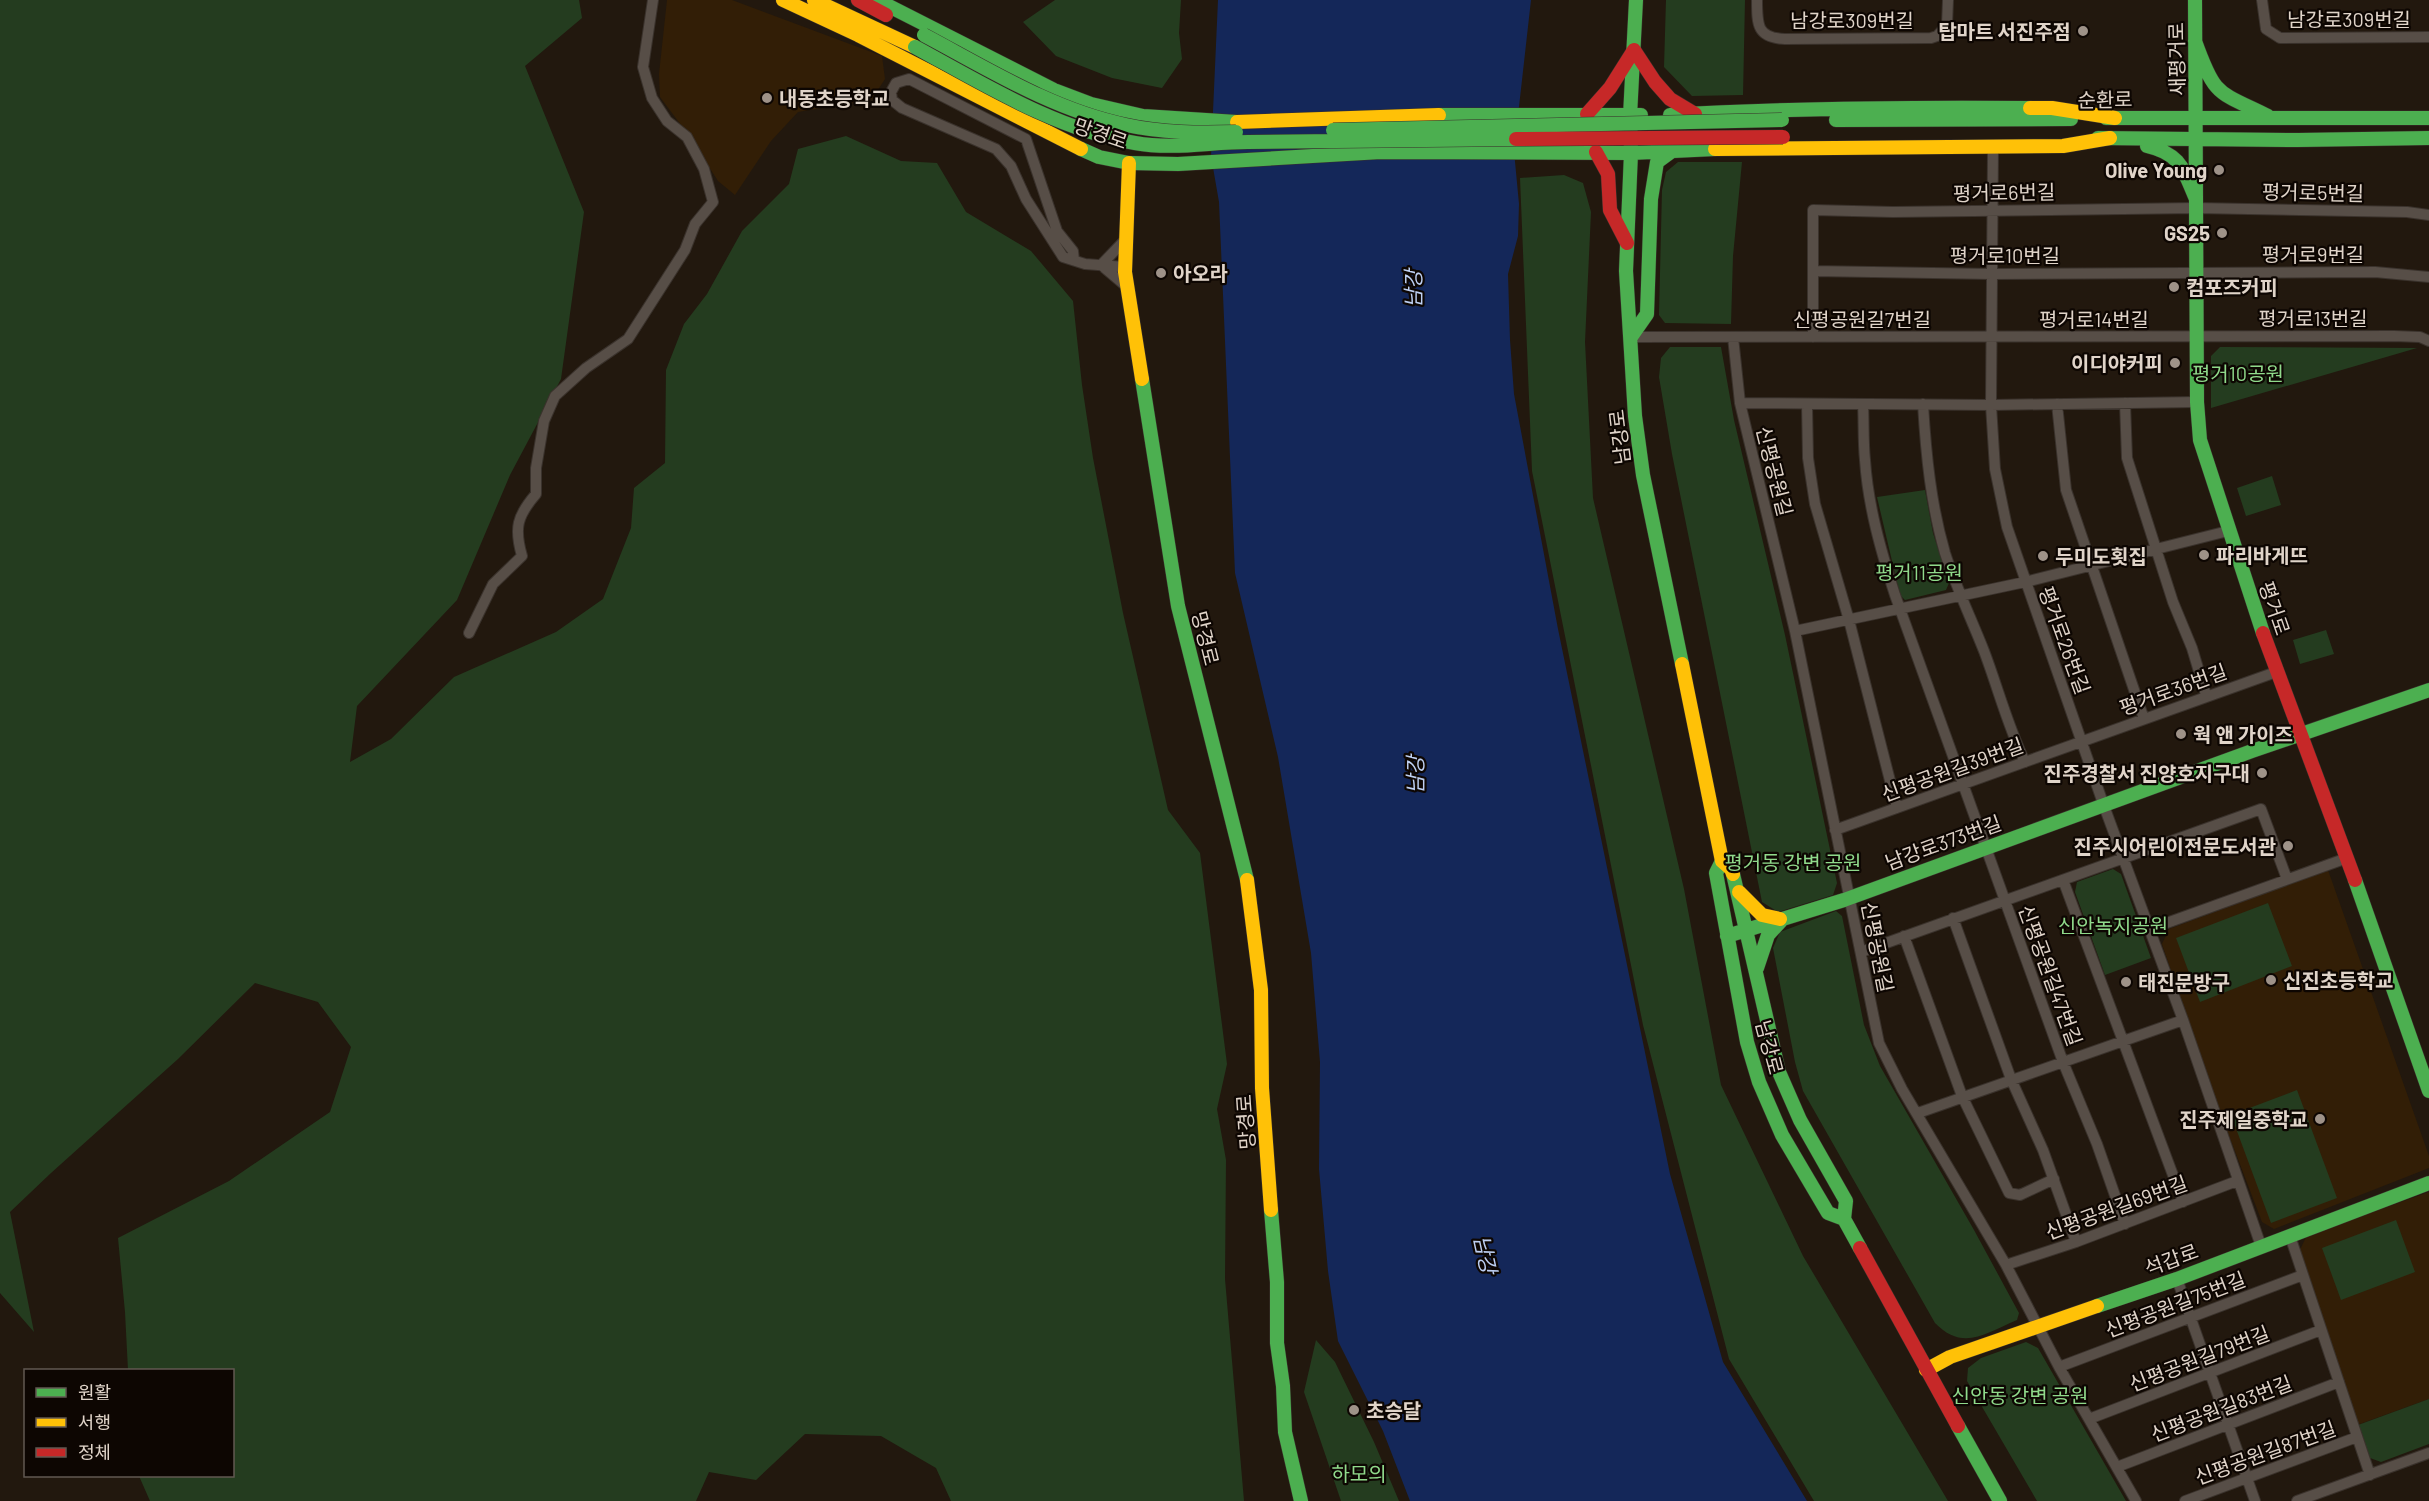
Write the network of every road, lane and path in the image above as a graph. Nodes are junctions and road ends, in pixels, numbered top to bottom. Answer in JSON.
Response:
{"nodes":[{"id":1,"x":653,"y":0,"type":"edge"},
{"id":2,"x":783,"y":0,"type":"edge"},
{"id":3,"x":814,"y":0,"type":"edge"},
{"id":4,"x":858,"y":0,"type":"edge"},
{"id":5,"x":877,"y":0,"type":"edge"},
{"id":6,"x":1636,"y":0,"type":"edge"},
{"id":7,"x":1757,"y":0,"type":"edge"},
{"id":8,"x":1948,"y":0,"type":"edge"},
{"id":9,"x":2195,"y":0,"type":"edge"},
{"id":10,"x":2262,"y":0,"type":"edge"},
{"id":11,"x":2429,"y":37,"type":"edge"},
{"id":12,"x":2195,"y":40,"type":"junction"},
{"id":13,"x":1634,"y":50,"type":"junction"},
{"id":14,"x":1587,"y":114,"type":"junction"},
{"id":15,"x":1695,"y":114,"type":"junction"},
{"id":16,"x":1143,"y":116,"type":"junction"},
{"id":17,"x":1630,"y":116,"type":"junction"},
{"id":18,"x":2196,"y":117,"type":"junction"},
{"id":19,"x":2115,"y":118,"type":"junction"},
{"id":20,"x":2272,"y":118,"type":"junction"},
{"id":21,"x":2429,"y":118,"type":"edge"},
{"id":22,"x":2116,"y":138,"type":"junction"},
{"id":23,"x":2429,"y":138,"type":"edge"},
{"id":24,"x":2196,"y":140,"type":"junction"},
{"id":25,"x":1993,"y":147,"type":"junction"},
{"id":26,"x":1672,"y":151,"type":"junction"},
{"id":27,"x":1596,"y":152,"type":"junction"},
{"id":28,"x":1631,"y":153,"type":"junction"},
{"id":29,"x":1129,"y":163,"type":"junction"},
{"id":30,"x":2196,"y":203,"type":"junction"},
{"id":31,"x":1992,"y":210,"type":"junction"},
{"id":32,"x":2429,"y":215,"type":"edge"},
{"id":33,"x":1126,"y":239,"type":"junction"},
{"id":34,"x":1627,"y":243,"type":"junction"},
{"id":35,"x":1074,"y":260,"type":"junction"},
{"id":36,"x":1101,"y":265,"type":"junction"},
{"id":37,"x":1125,"y":267,"type":"junction"},
{"id":38,"x":1813,"y":271,"type":"junction"},
{"id":39,"x":2197,"y":273,"type":"junction"},
{"id":40,"x":1992,"y":274,"type":"junction"},
{"id":41,"x":2429,"y":277,"type":"edge"},
{"id":42,"x":1127,"y":286,"type":"junction"},
{"id":43,"x":2197,"y":336,"type":"junction"},
{"id":44,"x":1631,"y":337,"type":"junction"},
{"id":45,"x":1733,"y":337,"type":"junction"},
{"id":46,"x":1813,"y":337,"type":"junction"},
{"id":47,"x":1991,"y":337,"type":"junction"},
{"id":48,"x":2429,"y":340,"type":"edge"},
{"id":49,"x":2198,"y":402,"type":"junction"},
{"id":50,"x":1740,"y":403,"type":"junction"},
{"id":51,"x":2126,"y":403,"type":"junction"},
{"id":52,"x":1807,"y":404,"type":"junction"},
{"id":53,"x":1863,"y":404,"type":"junction"},
{"id":54,"x":2057,"y":404,"type":"junction"},
{"id":55,"x":1923,"y":405,"type":"junction"},
{"id":56,"x":1991,"y":405,"type":"junction"},
{"id":57,"x":2228,"y":531,"type":"junction"},
{"id":58,"x":2155,"y":549,"type":"junction"},
{"id":59,"x":2092,"y":565,"type":"junction"},
{"id":60,"x":2025,"y":582,"type":"junction"},
{"id":61,"x":1960,"y":594,"type":"junction"},
{"id":62,"x":1899,"y":608,"type":"junction"},
{"id":63,"x":1849,"y":620,"type":"junction"},
{"id":64,"x":1795,"y":631,"type":"junction"},
{"id":65,"x":469,"y":633,"type":"dead end"},
{"id":66,"x":2276,"y":672,"type":"junction"},
{"id":67,"x":2429,"y":690,"type":"edge"},
{"id":68,"x":2206,"y":695,"type":"junction"},
{"id":69,"x":2144,"y":719,"type":"junction"},
{"id":70,"x":2299,"y":732,"type":"junction"},
{"id":71,"x":2082,"y":742,"type":"junction"},
{"id":72,"x":2025,"y":762,"type":"junction"},
{"id":73,"x":1964,"y":784,"type":"junction"},
{"id":74,"x":2104,"y":806,"type":"junction"},
{"id":75,"x":1897,"y":808,"type":"junction"},
{"id":76,"x":1835,"y":830,"type":"junction"},
{"id":77,"x":1986,"y":848,"type":"junction"},
{"id":78,"x":2347,"y":858,"type":"junction"},
{"id":79,"x":2124,"y":859,"type":"junction"},
{"id":80,"x":1722,"y":861,"type":"junction"},
{"id":81,"x":2287,"y":879,"type":"junction"},
{"id":82,"x":2063,"y":880,"type":"junction"},
{"id":83,"x":1738,"y":891,"type":"junction"},
{"id":84,"x":1850,"y":897,"type":"junction"},
{"id":85,"x":2006,"y":901,"type":"junction"},
{"id":86,"x":1953,"y":918,"type":"junction"},
{"id":87,"x":1783,"y":919,"type":"junction"},
{"id":88,"x":2150,"y":929,"type":"junction"},
{"id":89,"x":1747,"y":931,"type":"junction"},
{"id":90,"x":1727,"y":936,"type":"junction"},
{"id":91,"x":1904,"y":936,"type":"junction"},
{"id":92,"x":1861,"y":952,"type":"junction"},
{"id":93,"x":1756,"y":969,"type":"junction"},
{"id":94,"x":2183,"y":1020,"type":"junction"},
{"id":95,"x":2123,"y":1041,"type":"junction"},
{"id":96,"x":2063,"y":1062,"type":"junction"},
{"id":97,"x":2011,"y":1079,"type":"junction"},
{"id":98,"x":2429,"y":1091,"type":"edge"},
{"id":99,"x":1962,"y":1096,"type":"junction"},
{"id":100,"x":1918,"y":1113,"type":"junction"},
{"id":101,"x":2054,"y":1179,"type":"junction"},
{"id":102,"x":2237,"y":1181,"type":"junction"},
{"id":103,"x":2429,"y":1183,"type":"edge"},
{"id":104,"x":2183,"y":1202,"type":"junction"},
{"id":105,"x":1844,"y":1219,"type":"junction"},
{"id":106,"x":2125,"y":1224,"type":"junction"},
{"id":107,"x":2290,"y":1236,"type":"junction"},
{"id":108,"x":2076,"y":1242,"type":"junction"},
{"id":109,"x":2261,"y":1246,"type":"junction"},
{"id":110,"x":2006,"y":1265,"type":"junction"},
{"id":111,"x":2303,"y":1275,"type":"junction"},
{"id":112,"x":2177,"y":1279,"type":"junction"},
{"id":113,"x":2191,"y":1317,"type":"junction"},
{"id":114,"x":2036,"y":1326,"type":"junction"},
{"id":115,"x":2321,"y":1330,"type":"junction"},
{"id":116,"x":2059,"y":1368,"type":"junction"},
{"id":117,"x":1926,"y":1370,"type":"junction"},
{"id":118,"x":2210,"y":1373,"type":"junction"},
{"id":119,"x":2339,"y":1382,"type":"junction"},
{"id":120,"x":2089,"y":1419,"type":"junction"},
{"id":121,"x":2228,"y":1425,"type":"junction"},
{"id":122,"x":2357,"y":1437,"type":"junction"},
{"id":123,"x":2429,"y":1453,"type":"edge"},
{"id":124,"x":2117,"y":1467,"type":"junction"},
{"id":125,"x":2370,"y":1475,"type":"junction"},
{"id":126,"x":2247,"y":1478,"type":"junction"},
{"id":127,"x":1301,"y":1501,"type":"edge"},
{"id":128,"x":2000,"y":1501,"type":"edge"},
{"id":129,"x":2136,"y":1501,"type":"edge"},
{"id":130,"x":2185,"y":1501,"type":"edge"},
{"id":131,"x":2255,"y":1501,"type":"edge"},
{"id":132,"x":2297,"y":1501,"type":"edge"}],
"edges":[{"from":1,"to":65,"type":"street"},
{"from":2,"to":29,"type":"main road","name":"망경로"},
{"from":3,"to":22,"type":"main road","name":"순환로","bridge":true},
{"from":4,"to":19,"type":"main road","name":"순환로","bridge":true},
{"from":5,"to":16,"type":"main road"},
{"from":6,"to":13,"type":"main road","name":"남강로"},
{"from":7,"to":8,"type":"street","name":"남강로309번길"},
{"from":9,"to":12,"type":"main road","name":"새평거로"},
{"from":10,"to":11,"type":"street","name":"남강로309번길"},
{"from":12,"to":18,"type":"main road","name":"새평거로"},
{"from":12,"to":20,"type":"main road"},
{"from":13,"to":14,"type":"main road"},
{"from":13,"to":15,"type":"main road"},
{"from":13,"to":17,"type":"main road","name":"남강로"},
{"from":14,"to":16,"type":"main road"},
{"from":14,"to":17,"type":"main road"},
{"from":15,"to":17,"type":"main road"},
{"from":15,"to":19,"type":"main road"},
{"from":16,"to":29,"type":"main road"},
{"from":17,"to":28,"type":"main road","name":"남강로"},
{"from":18,"to":19,"type":"main road","name":"순환로"},
{"from":18,"to":20,"type":"main road","name":"순환로"},
{"from":18,"to":24,"type":"main road","name":"평거로"},
{"from":20,"to":21,"type":"main road","name":"순환로"},
{"from":22,"to":24,"type":"main road","name":"순환로"},
{"from":22,"to":25,"type":"main road"},
{"from":22,"to":30,"type":"main road"},
{"from":23,"to":24,"type":"main road","name":"순환로"},
{"from":24,"to":30,"type":"main road","name":"평거로"},
{"from":25,"to":26,"type":"main road"},
{"from":25,"to":31,"type":"street"},
{"from":26,"to":28,"type":"main road"},
{"from":26,"to":44,"type":"main road"},
{"from":27,"to":28,"type":"main road"},
{"from":27,"to":29,"type":"main road"},
{"from":27,"to":34,"type":"main road"},
{"from":28,"to":34,"type":"main road","name":"남강로"},
{"from":29,"to":33,"type":"main road","name":"망경로"},
{"from":30,"to":31,"type":"street","name":"평거로6번길"},
{"from":30,"to":32,"type":"street","name":"평거로5번길"},
{"from":30,"to":39,"type":"main road","name":"평거로"},
{"from":31,"to":38,"type":"street","name":"평거로6번길"},
{"from":31,"to":40,"type":"street"},
{"from":33,"to":36,"type":"street"},
{"from":33,"to":37,"type":"main road","name":"망경로"},
{"from":34,"to":44,"type":"main road","name":"남강로"},
{"from":35,"to":35,"type":"street"},
{"from":35,"to":36,"type":"street"},
{"from":36,"to":37,"type":"street"},
{"from":36,"to":42,"type":"street"},
{"from":37,"to":42,"type":"main road","name":"망경로"},
{"from":38,"to":40,"type":"street","name":"평거로10번길"},
{"from":38,"to":46,"type":"street"},
{"from":39,"to":40,"type":"street","name":"평거로10번길"},
{"from":39,"to":41,"type":"street","name":"평거로9번길"},
{"from":39,"to":43,"type":"main road","name":"평거로"},
{"from":40,"to":47,"type":"street"},
{"from":42,"to":127,"type":"main road","name":"망경로"},
{"from":43,"to":47,"type":"street","name":"평거로14번길"},
{"from":43,"to":48,"type":"street","name":"평거로13번길"},
{"from":43,"to":49,"type":"main road","name":"평거로"},
{"from":44,"to":45,"type":"street"},
{"from":44,"to":80,"type":"main road","name":"남강로"},
{"from":45,"to":46,"type":"street","name":"신평공원길7번길"},
{"from":45,"to":50,"type":"street","name":"신평공원길"},
{"from":46,"to":47,"type":"street","name":"신평공원길7번길"},
{"from":47,"to":56,"type":"street"},
{"from":49,"to":51,"type":"street"},
{"from":49,"to":57,"type":"main road","name":"평거로"},
{"from":50,"to":52,"type":"street"},
{"from":50,"to":64,"type":"street","name":"신평공원길"},
{"from":51,"to":54,"type":"street"},
{"from":51,"to":58,"type":"street"},
{"from":52,"to":53,"type":"street"},
{"from":52,"to":63,"type":"street"},
{"from":53,"to":55,"type":"street"},
{"from":53,"to":62,"type":"street"},
{"from":54,"to":56,"type":"street"},
{"from":54,"to":59,"type":"street"},
{"from":55,"to":56,"type":"street"},
{"from":55,"to":61,"type":"street"},
{"from":56,"to":60,"type":"street"},
{"from":57,"to":58,"type":"street","name":"평거로26번길"},
{"from":57,"to":66,"type":"main road","name":"평거로"},
{"from":58,"to":59,"type":"street","name":"평거로26번길"},
{"from":58,"to":68,"type":"street"},
{"from":59,"to":60,"type":"street","name":"평거로26번길"},
{"from":59,"to":69,"type":"street"},
{"from":60,"to":61,"type":"street"},
{"from":60,"to":71,"type":"street","name":"평거로26번길"},
{"from":61,"to":62,"type":"street"},
{"from":61,"to":72,"type":"street"},
{"from":62,"to":63,"type":"street"},
{"from":62,"to":73,"type":"street"},
{"from":63,"to":64,"type":"street"},
{"from":63,"to":75,"type":"street"},
{"from":64,"to":76,"type":"street","name":"신평공원길"},
{"from":66,"to":68,"type":"street","name":"평거로36번길"},
{"from":66,"to":70,"type":"main road","name":"평거로"},
{"from":67,"to":70,"type":"main road","name":"남강로373번길"},
{"from":68,"to":69,"type":"street","name":"평거로36번길"},
{"from":69,"to":71,"type":"street","name":"평거로36번길"},
{"from":70,"to":74,"type":"main road","name":"남강로373번길"},
{"from":70,"to":78,"type":"main road","name":"평거로"},
{"from":71,"to":72,"type":"street","name":"신평공원길39번길"},
{"from":71,"to":74,"type":"street","name":"평거로26번길"},
{"from":72,"to":73,"type":"street","name":"신평공원길39번길"},
{"from":73,"to":75,"type":"street","name":"신평공원길39번길"},
{"from":73,"to":77,"type":"street"},
{"from":74,"to":77,"type":"main road","name":"남강로373번길"},
{"from":74,"to":79,"type":"street","name":"평거로26번길"},
{"from":75,"to":76,"type":"street","name":"신평공원길39번길"},
{"from":76,"to":84,"type":"street","name":"신평공원길"},
{"from":77,"to":84,"type":"main road","name":"남강로373번길"},
{"from":77,"to":85,"type":"street"},
{"from":78,"to":81,"type":"street"},
{"from":78,"to":98,"type":"main road","name":"평거로"},
{"from":79,"to":81,"type":"street","name":"신평공원길47번길"},
{"from":79,"to":82,"type":"street","name":"신평공원길47번길"},
{"from":79,"to":88,"type":"street"},
{"from":80,"to":83,"type":"main road","name":"남강로"},
{"from":80,"to":90,"type":"main road","name":"남강로"},
{"from":81,"to":88,"type":"street"},
{"from":82,"to":85,"type":"street","name":"신평공원길47번길"},
{"from":82,"to":95,"type":"street"},
{"from":83,"to":87,"type":"main road"},
{"from":83,"to":89,"type":"main road","name":"남강로"},
{"from":84,"to":87,"type":"main road","name":"남강로373번길"},
{"from":84,"to":92,"type":"street","name":"신평공원길"},
{"from":85,"to":86,"type":"street","name":"신평공원길47번길"},
{"from":85,"to":96,"type":"street","name":"신평공원길47번길"},
{"from":86,"to":91,"type":"street","name":"신평공원길47번길"},
{"from":86,"to":97,"type":"street"},
{"from":87,"to":89,"type":"main road","name":"남강로373번길"},
{"from":87,"to":93,"type":"main road"},
{"from":88,"to":94,"type":"street"},
{"from":89,"to":90,"type":"main road","name":"남강로373번길"},
{"from":89,"to":93,"type":"main road","name":"남강로"},
{"from":90,"to":105,"type":"main road","name":"남강로"},
{"from":91,"to":92,"type":"street","name":"신평공원길47번길"},
{"from":91,"to":99,"type":"street"},
{"from":92,"to":100,"type":"street","name":"신평공원길"},
{"from":93,"to":105,"type":"main road","name":"남강로"},
{"from":94,"to":95,"type":"street"},
{"from":94,"to":102,"type":"street"},
{"from":95,"to":96,"type":"street"},
{"from":95,"to":104,"type":"street"},
{"from":96,"to":97,"type":"street"},
{"from":96,"to":106,"type":"street","name":"신평공원길47번길"},
{"from":97,"to":99,"type":"street"},
{"from":97,"to":101,"type":"street"},
{"from":99,"to":100,"type":"street"},
{"from":99,"to":101,"type":"street"},
{"from":100,"to":110,"type":"street","name":"신평공원길"},
{"from":101,"to":108,"type":"street"},
{"from":102,"to":104,"type":"street","name":"신평공원길69번길"},
{"from":102,"to":109,"type":"street"},
{"from":103,"to":107,"type":"main road","name":"석갑로"},
{"from":104,"to":106,"type":"street","name":"신평공원길69번길"},
{"from":105,"to":117,"type":"main road","name":"남강로"},
{"from":106,"to":108,"type":"street","name":"신평공원길69번길"},
{"from":107,"to":109,"type":"main road","name":"석갑로"},
{"from":107,"to":111,"type":"street"},
{"from":108,"to":110,"type":"street","name":"신평공원길69번길"},
{"from":109,"to":112,"type":"main road","name":"석갑로"},
{"from":110,"to":114,"type":"street","name":"신평공원길"},
{"from":111,"to":113,"type":"street","name":"신평공원길75번길"},
{"from":111,"to":115,"type":"street"},
{"from":112,"to":113,"type":"street"},
{"from":112,"to":114,"type":"main road","name":"석갑로"},
{"from":113,"to":116,"type":"street","name":"신평공원길75번길"},
{"from":113,"to":118,"type":"street"},
{"from":114,"to":116,"type":"street","name":"신평공원길"},
{"from":114,"to":117,"type":"main road","name":"석갑로"},
{"from":115,"to":118,"type":"street","name":"신평공원길79번길"},
{"from":115,"to":119,"type":"street"},
{"from":116,"to":120,"type":"street","name":"신평공원길"},
{"from":117,"to":128,"type":"main road","name":"남강로"},
{"from":118,"to":120,"type":"street","name":"신평공원길79번길"},
{"from":118,"to":121,"type":"street"},
{"from":119,"to":121,"type":"street","name":"신평공원길83번길"},
{"from":119,"to":122,"type":"street"},
{"from":120,"to":124,"type":"street","name":"신평공원길"},
{"from":121,"to":124,"type":"street","name":"신평공원길83번길"},
{"from":121,"to":126,"type":"street"},
{"from":122,"to":125,"type":"street"},
{"from":122,"to":126,"type":"street","name":"신평공원길87번길"},
{"from":123,"to":125,"type":"street"},
{"from":124,"to":129,"type":"street","name":"신평공원길"},
{"from":125,"to":132,"type":"street"},
{"from":126,"to":130,"type":"street","name":"신평공원길87번길"},
{"from":126,"to":131,"type":"street"}]}
